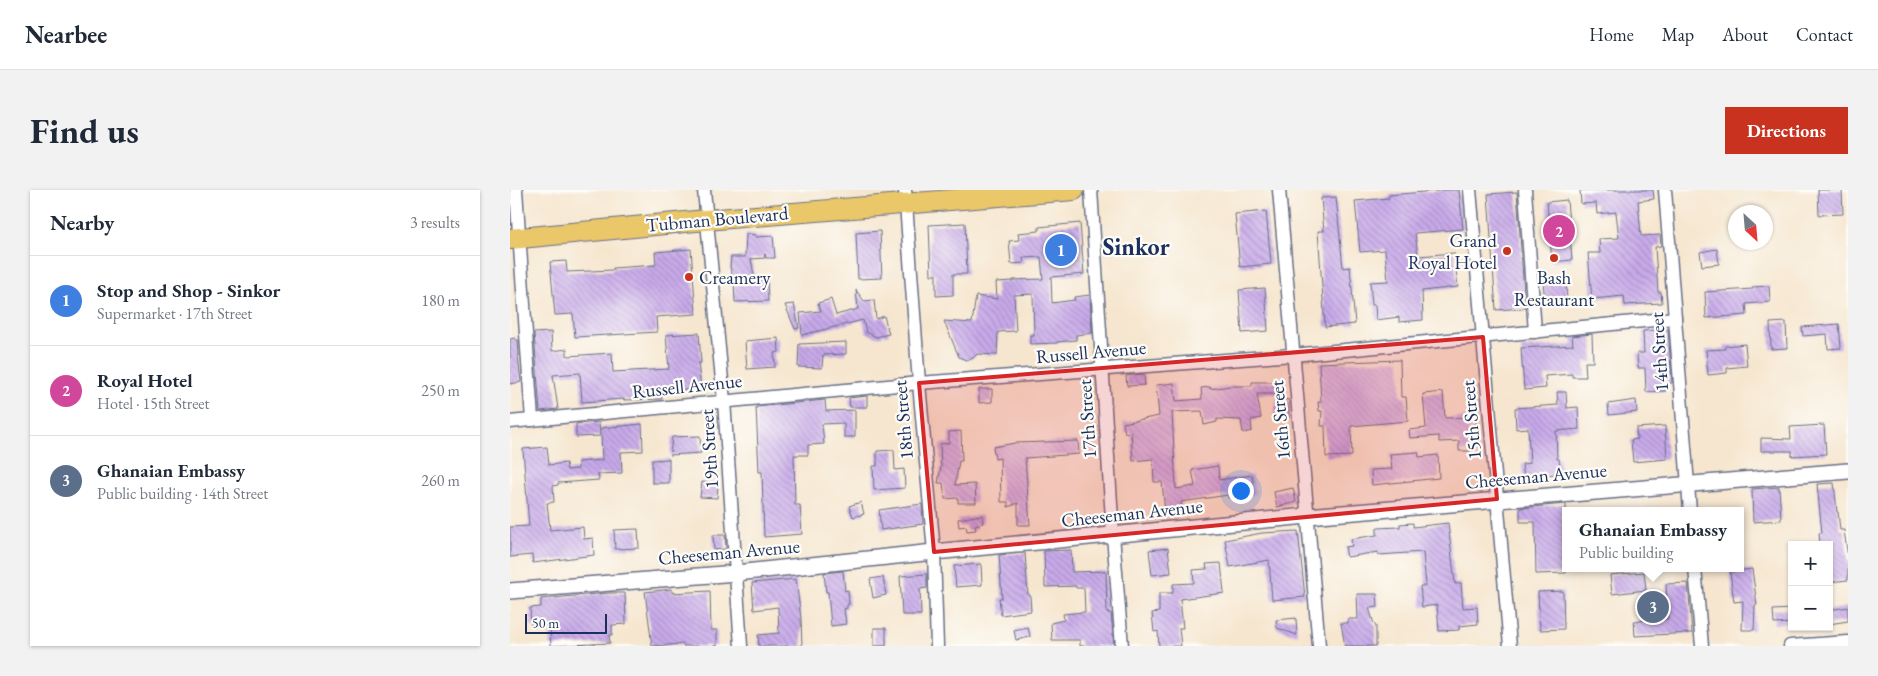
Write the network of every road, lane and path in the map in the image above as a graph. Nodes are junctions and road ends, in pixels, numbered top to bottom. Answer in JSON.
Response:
{"nodes":[{"id":1,"x":516,"y":190,"type":"edge"},
{"id":2,"x":704,"y":190,"type":"edge"},
{"id":3,"x":1074,"y":190,"type":"edge"},
{"id":4,"x":1091,"y":190,"type":"edge"},
{"id":5,"x":1279,"y":190,"type":"edge"},
{"id":6,"x":1470,"y":190,"type":"edge"},
{"id":7,"x":1525,"y":190,"type":"edge"},
{"id":8,"x":1665,"y":190,"type":"edge"},
{"id":9,"x":906,"y":197,"type":"edge"},
{"id":10,"x":706,"y":220,"type":"junction"},
{"id":11,"x":515,"y":239,"type":"edge"},
{"id":12,"x":1675,"y":318,"type":"junction"},
{"id":13,"x":1535,"y":332,"type":"junction"},
{"id":14,"x":1483,"y":337,"type":"junction"},
{"id":15,"x":1293,"y":355,"type":"junction"},
{"id":16,"x":1102,"y":370,"type":"junction"},
{"id":17,"x":918,"y":383,"type":"junction"},
{"id":18,"x":724,"y":401,"type":"junction"},
{"id":19,"x":532,"y":420,"type":"junction"},
{"id":20,"x":510,"y":422,"type":"edge"},
{"id":21,"x":1848,"y":471,"type":"edge"},
{"id":22,"x":1687,"y":484,"type":"junction"},
{"id":23,"x":1497,"y":500,"type":"junction"},
{"id":24,"x":1690,"y":507,"type":"edge"},
{"id":25,"x":1308,"y":516,"type":"junction"},
{"id":26,"x":1113,"y":535,"type":"junction"},
{"id":27,"x":934,"y":552,"type":"junction"},
{"id":28,"x":1695,"y":572,"type":"edge"},
{"id":29,"x":736,"y":573,"type":"junction"},
{"id":30,"x":510,"y":591,"type":"edge"},
{"id":31,"x":1848,"y":642,"type":"edge"},
{"id":32,"x":740,"y":646,"type":"edge"},
{"id":33,"x":937,"y":646,"type":"edge"},
{"id":34,"x":1122,"y":646,"type":"edge"},
{"id":35,"x":1319,"y":646,"type":"edge"},
{"id":36,"x":1510,"y":646,"type":"edge"},
{"id":37,"x":1702,"y":646,"type":"edge"},
{"id":38,"x":1790,"y":646,"type":"edge"}],
"edges":[{"from":1,"to":11,"type":"street"},
{"from":2,"to":10,"type":"street","name":"19th Street"},
{"from":3,"to":9,"type":"highway","name":"Tubman Boulevard"},
{"from":4,"to":16,"type":"street","name":"17th Street"},
{"from":5,"to":15,"type":"street","name":"16th Street"},
{"from":6,"to":14,"type":"street","name":"15th Street"},
{"from":7,"to":13,"type":"street"},
{"from":8,"to":12,"type":"street","name":"14th Street"},
{"from":9,"to":10,"type":"highway","name":"Tubman Boulevard"},
{"from":9,"to":17,"type":"street","name":"18th Street"},
{"from":10,"to":11,"type":"highway","name":"Tubman Boulevard"},
{"from":10,"to":18,"type":"street","name":"19th Street"},
{"from":11,"to":19,"type":"street"},
{"from":12,"to":13,"type":"street","name":"Russell Avenue"},
{"from":12,"to":22,"type":"street","name":"14th Street"},
{"from":13,"to":14,"type":"street","name":"Russell Avenue"},
{"from":14,"to":15,"type":"street","name":"Russell Avenue"},
{"from":14,"to":23,"type":"street","name":"15th Street"},
{"from":15,"to":16,"type":"street","name":"Russell Avenue"},
{"from":15,"to":25,"type":"street","name":"16th Street"},
{"from":16,"to":17,"type":"street","name":"Russell Avenue"},
{"from":16,"to":26,"type":"street","name":"17th Street"},
{"from":17,"to":18,"type":"street","name":"Russell Avenue"},
{"from":17,"to":27,"type":"street","name":"18th Street"},
{"from":18,"to":19,"type":"street","name":"Russell Avenue"},
{"from":18,"to":29,"type":"street","name":"19th Street"},
{"from":19,"to":20,"type":"street","name":"Russell Avenue"},
{"from":21,"to":22,"type":"street","name":"Cheeseman Avenue"},
{"from":22,"to":23,"type":"street","name":"Cheeseman Avenue"},
{"from":22,"to":24,"type":"street","name":"14th Street"},
{"from":23,"to":25,"type":"street","name":"Cheeseman Avenue"},
{"from":23,"to":36,"type":"street","name":"15th Street"},
{"from":25,"to":26,"type":"street","name":"Cheeseman Avenue"},
{"from":25,"to":35,"type":"street","name":"16th Street"},
{"from":26,"to":27,"type":"street","name":"Cheeseman Avenue"},
{"from":26,"to":34,"type":"street","name":"17th Street"},
{"from":27,"to":29,"type":"street","name":"Cheeseman Avenue"},
{"from":27,"to":33,"type":"street","name":"18th Street"},
{"from":28,"to":37,"type":"street"},
{"from":29,"to":30,"type":"street","name":"Cheeseman Avenue"},
{"from":29,"to":32,"type":"street","name":"19th Street"},
{"from":31,"to":38,"type":"street"}]}
